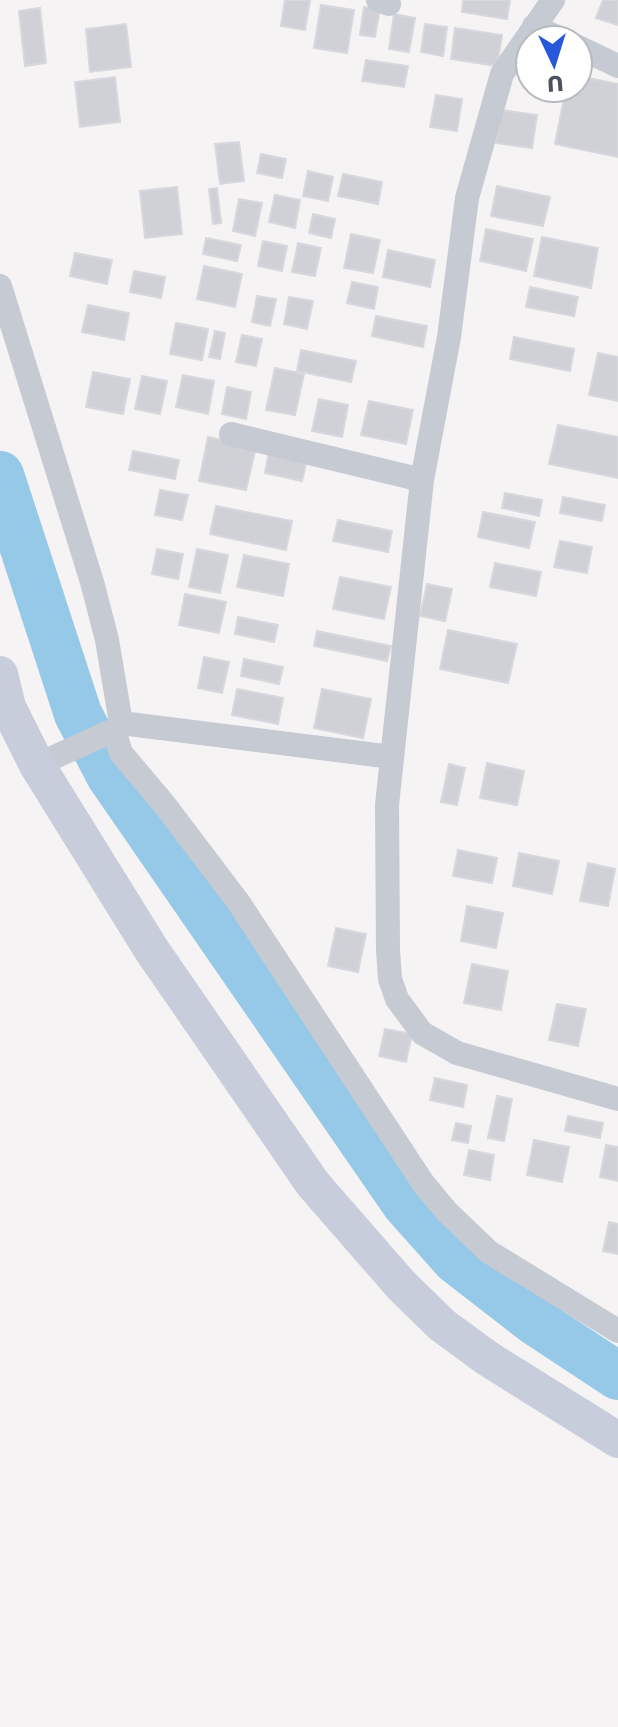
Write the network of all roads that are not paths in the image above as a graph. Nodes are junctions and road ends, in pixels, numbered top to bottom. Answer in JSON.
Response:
{"nodes":[{"id":1,"x":553,"y":0,"type":"edge"},
{"id":2,"x":535,"y":24,"type":"edge"},
{"id":3,"x":594,"y":55,"type":"edge"},
{"id":4,"x":514,"y":56,"type":"edge"},
{"id":5,"x":618,"y":66,"type":"edge"},
{"id":6,"x":0,"y":286,"type":"edge"},
{"id":7,"x":231,"y":434,"type":"dead end"},
{"id":8,"x":422,"y":480,"type":"junction"},
{"id":9,"x":3,"y":698,"type":"edge"},
{"id":10,"x":112,"y":729,"type":"junction"},
{"id":11,"x":392,"y":757,"type":"junction"},
{"id":12,"x":49,"y":759,"type":"junction"},
{"id":13,"x":618,"y":1099,"type":"edge"},
{"id":14,"x":618,"y":1331,"type":"edge"},
{"id":15,"x":618,"y":1440,"type":"edge"}],
"edges":[{"from":1,"to":2,"type":"street"},
{"from":3,"to":5,"type":"street"},
{"from":4,"to":8,"type":"street"},
{"from":6,"to":10,"type":"street"},
{"from":7,"to":8,"type":"street"},
{"from":8,"to":11,"type":"street"},
{"from":9,"to":12,"type":"street"},
{"from":10,"to":11,"type":"street"},
{"from":10,"to":12,"type":"street"},
{"from":10,"to":14,"type":"street"},
{"from":11,"to":13,"type":"street"},
{"from":12,"to":15,"type":"street"}]}
